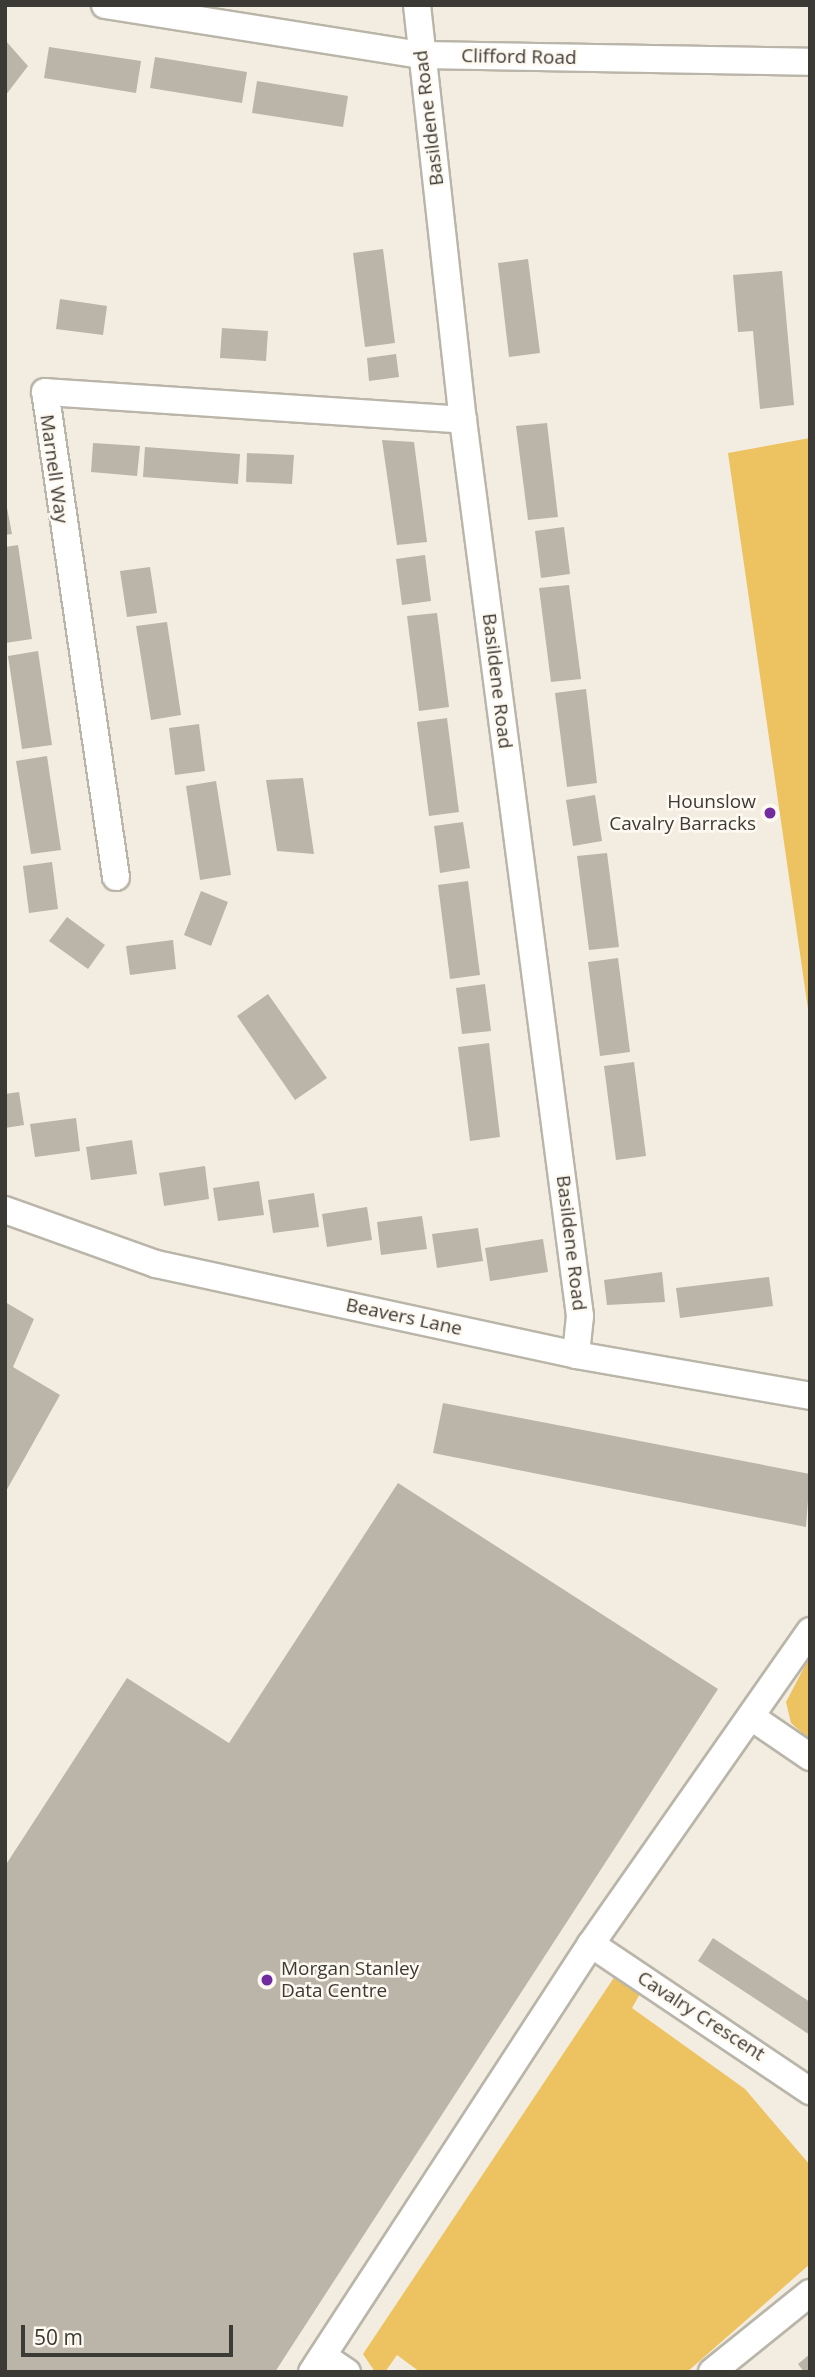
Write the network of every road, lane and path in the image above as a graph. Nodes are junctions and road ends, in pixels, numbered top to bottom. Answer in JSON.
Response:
{"nodes":[{"id":1,"x":105,"y":5,"type":"edge"},
{"id":2,"x":417,"y":5,"type":"edge"},
{"id":3,"x":422,"y":55,"type":"junction"},
{"id":4,"x":810,"y":62,"type":"edge"},
{"id":5,"x":463,"y":420,"type":"junction"},
{"id":6,"x":116,"y":877,"type":"dead end"},
{"id":7,"x":5,"y":1210,"type":"edge"},
{"id":8,"x":576,"y":1355,"type":"junction"},
{"id":9,"x":810,"y":1396,"type":"edge"},
{"id":10,"x":810,"y":1631,"type":"edge"},
{"id":11,"x":753,"y":1718,"type":"junction"},
{"id":12,"x":810,"y":1757,"type":"edge"},
{"id":13,"x":591,"y":1944,"type":"junction"},
{"id":14,"x":810,"y":2091,"type":"edge"},
{"id":15,"x":810,"y":2293,"type":"edge"},
{"id":16,"x":318,"y":2364,"type":"edge"},
{"id":17,"x":725,"y":2368,"type":"edge"},
{"id":18,"x":347,"y":2372,"type":"edge"}],
"edges":[{"from":1,"to":3,"type":"street","name":"Clifford Road"},
{"from":2,"to":3,"type":"street","name":"Basildene Road"},
{"from":3,"to":4,"type":"street","name":"Clifford Road"},
{"from":3,"to":5,"type":"street","name":"Basildene Road"},
{"from":5,"to":6,"type":"street","name":"Marnell Way"},
{"from":5,"to":8,"type":"street","name":"Basildene Road"},
{"from":7,"to":8,"type":"street","name":"Beavers Lane"},
{"from":8,"to":9,"type":"street","name":"Beavers Lane"},
{"from":10,"to":11,"type":"street"},
{"from":11,"to":12,"type":"street"},
{"from":11,"to":13,"type":"street"},
{"from":13,"to":14,"type":"street","name":"Cavalry Crescent"},
{"from":13,"to":16,"type":"street"},
{"from":15,"to":17,"type":"street"},
{"from":16,"to":18,"type":"street"}]}
